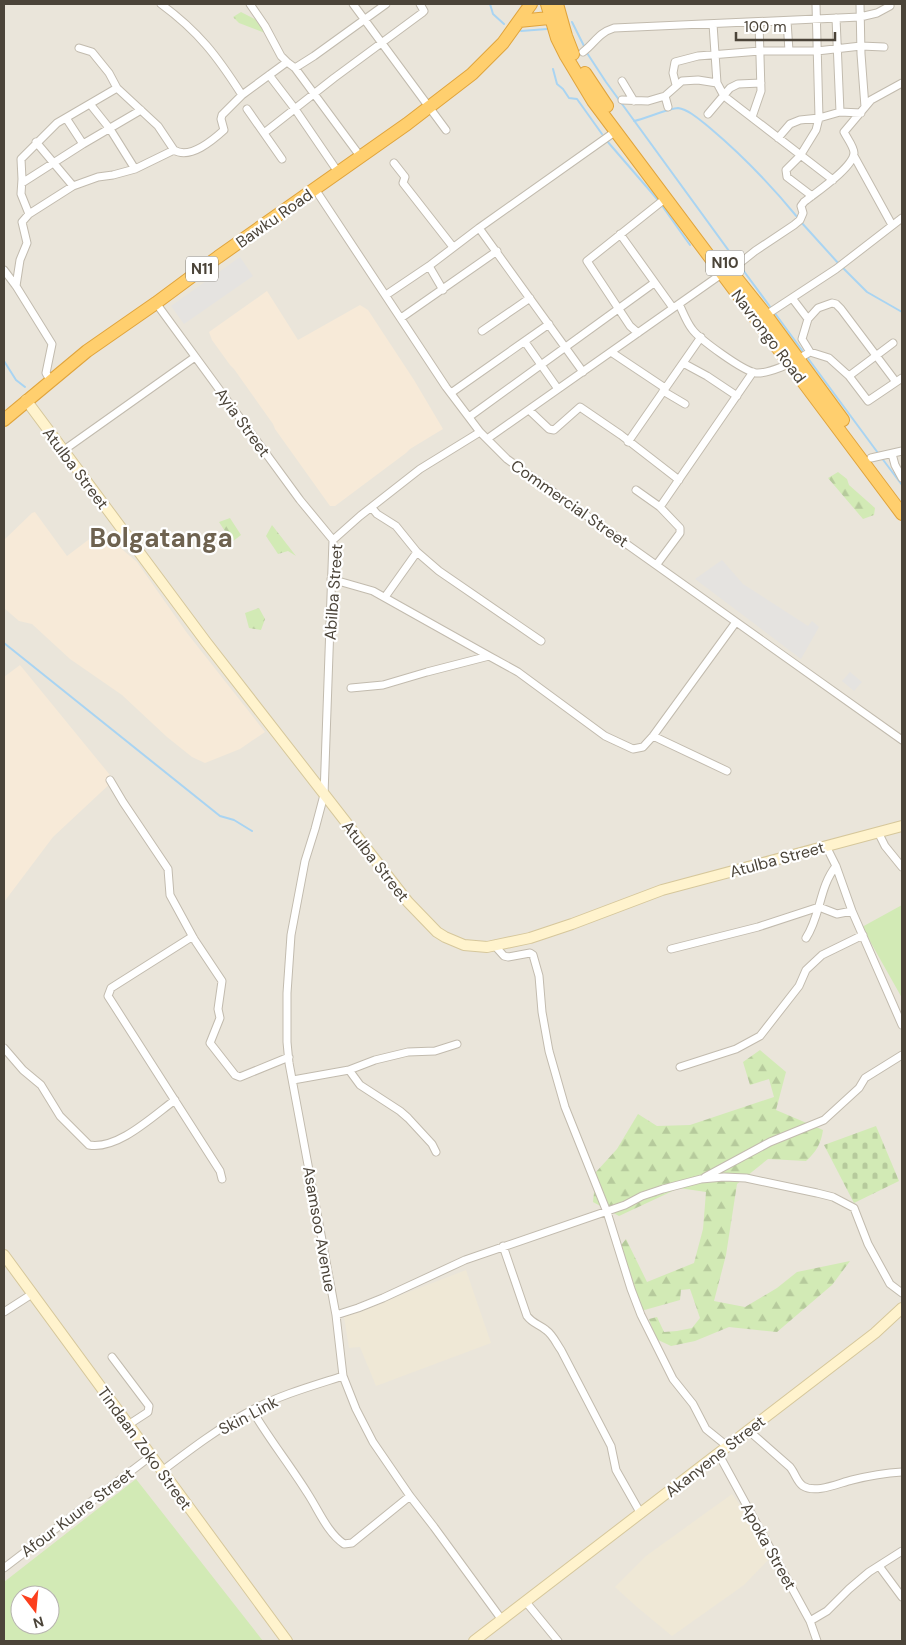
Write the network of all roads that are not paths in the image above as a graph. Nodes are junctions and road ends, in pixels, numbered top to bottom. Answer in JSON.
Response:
{"nodes":[{"id":1,"x":161,"y":4,"type":"edge"},
{"id":2,"x":250,"y":4,"type":"edge"},
{"id":3,"x":353,"y":4,"type":"edge"},
{"id":4,"x":386,"y":4,"type":"edge"},
{"id":5,"x":420,"y":4,"type":"edge"},
{"id":6,"x":524,"y":4,"type":"edge"},
{"id":7,"x":531,"y":4,"type":"edge"},
{"id":8,"x":547,"y":4,"type":"edge"},
{"id":9,"x":557,"y":4,"type":"edge"},
{"id":10,"x":816,"y":4,"type":"edge"},
{"id":11,"x":860,"y":4,"type":"edge"},
{"id":12,"x":890,"y":6,"type":"dead end"},
{"id":13,"x":860,"y":17,"type":"junction"},
{"id":14,"x":556,"y":18,"type":"junction"},
{"id":15,"x":836,"y":18,"type":"junction"},
{"id":16,"x":364,"y":19,"type":"junction"},
{"id":17,"x":816,"y":19,"type":"junction"},
{"id":18,"x":519,"y":21,"type":"junction"},
{"id":19,"x":787,"y":21,"type":"junction"},
{"id":20,"x":759,"y":22,"type":"junction"},
{"id":21,"x":713,"y":24,"type":"junction"},
{"id":22,"x":382,"y":43,"type":"junction"},
{"id":23,"x":861,"y":46,"type":"junction"},
{"id":24,"x":884,"y":47,"type":"dead end"},
{"id":25,"x":79,"y":48,"type":"dead end"},
{"id":26,"x":837,"y":48,"type":"junction"},
{"id":27,"x":760,"y":51,"type":"junction"},
{"id":28,"x":789,"y":51,"type":"junction"},
{"id":29,"x":817,"y":51,"type":"junction"},
{"id":30,"x":583,"y":52,"type":"dead end"},
{"id":31,"x":715,"y":55,"type":"junction"},
{"id":32,"x":286,"y":62,"type":"junction"},
{"id":33,"x":295,"y":68,"type":"junction"},
{"id":34,"x":269,"y":75,"type":"junction"},
{"id":35,"x":622,"y":81,"type":"dead end"},
{"id":36,"x":717,"y":83,"type":"junction"},
{"id":37,"x":761,"y":83,"type":"junction"},
{"id":38,"x":902,"y":83,"type":"edge"},
{"id":39,"x":676,"y":85,"type":"junction"},
{"id":40,"x":117,"y":88,"type":"junction"},
{"id":41,"x":315,"y":94,"type":"junction"},
{"id":42,"x":242,"y":95,"type":"junction"},
{"id":43,"x":665,"y":96,"type":"junction"},
{"id":44,"x":724,"y":96,"type":"junction"},
{"id":45,"x":622,"y":100,"type":"dead end"},
{"id":46,"x":634,"y":101,"type":"junction"},
{"id":47,"x":90,"y":104,"type":"junction"},
{"id":48,"x":865,"y":106,"type":"junction"},
{"id":49,"x":428,"y":107,"type":"junction"},
{"id":50,"x":668,"y":107,"type":"dead end"},
{"id":51,"x":296,"y":108,"type":"junction"},
{"id":52,"x":140,"y":110,"type":"junction"},
{"id":53,"x":247,"y":110,"type":"dead end"},
{"id":54,"x":840,"y":112,"type":"junction"},
{"id":55,"x":861,"y":113,"type":"junction"},
{"id":56,"x":708,"y":114,"type":"dead end"},
{"id":57,"x":752,"y":117,"type":"junction"},
{"id":58,"x":66,"y":118,"type":"junction"},
{"id":59,"x":820,"y":118,"type":"junction"},
{"id":60,"x":110,"y":129,"type":"junction"},
{"id":61,"x":446,"y":130,"type":"dead end"},
{"id":62,"x":616,"y":132,"type":"junction"},
{"id":63,"x":264,"y":133,"type":"junction"},
{"id":64,"x":778,"y":138,"type":"junction"},
{"id":65,"x":36,"y":142,"type":"junction"},
{"id":66,"x":83,"y":144,"type":"junction"},
{"id":67,"x":174,"y":150,"type":"junction"},
{"id":68,"x":360,"y":156,"type":"junction"},
{"id":69,"x":800,"y":156,"type":"junction"},
{"id":70,"x":854,"y":156,"type":"junction"},
{"id":71,"x":282,"y":159,"type":"dead end"},
{"id":72,"x":394,"y":163,"type":"dead end"},
{"id":73,"x":54,"y":164,"type":"junction"},
{"id":74,"x":135,"y":169,"type":"junction"},
{"id":75,"x":338,"y":172,"type":"junction"},
{"id":76,"x":833,"y":180,"type":"junction"},
{"id":77,"x":22,"y":183,"type":"junction"},
{"id":78,"x":73,"y":186,"type":"junction"},
{"id":79,"x":315,"y":189,"type":"junction"},
{"id":80,"x":812,"y":196,"type":"junction"},
{"id":81,"x":666,"y":198,"type":"junction"},
{"id":82,"x":29,"y":214,"type":"junction"},
{"id":83,"x":902,"y":218,"type":"edge"},
{"id":84,"x":892,"y":225,"type":"junction"},
{"id":85,"x":479,"y":228,"type":"junction"},
{"id":86,"x":620,"y":234,"type":"junction"},
{"id":87,"x":453,"y":247,"type":"junction"},
{"id":88,"x":497,"y":251,"type":"junction"},
{"id":89,"x":429,"y":266,"type":"junction"},
{"id":90,"x":4,"y":270,"type":"edge"},
{"id":91,"x":726,"y":272,"type":"junction"},
{"id":92,"x":654,"y":283,"type":"junction"},
{"id":93,"x":16,"y":286,"type":"junction"},
{"id":94,"x":443,"y":290,"type":"junction"},
{"id":95,"x":386,"y":294,"type":"junction"},
{"id":96,"x":530,"y":298,"type":"junction"},
{"id":97,"x":792,"y":298,"type":"junction"},
{"id":98,"x":156,"y":303,"type":"junction"},
{"id":99,"x":676,"y":306,"type":"junction"},
{"id":100,"x":618,"y":309,"type":"junction"},
{"id":101,"x":766,"y":315,"type":"junction"},
{"id":102,"x":401,"y":318,"type":"junction"},
{"id":103,"x":808,"y":319,"type":"junction"},
{"id":104,"x":549,"y":324,"type":"junction"},
{"id":105,"x":482,"y":332,"type":"dead end"},
{"id":106,"x":638,"y":333,"type":"junction"},
{"id":107,"x":701,"y":337,"type":"junction"},
{"id":108,"x":525,"y":342,"type":"junction"},
{"id":109,"x":892,"y":343,"type":"dead end"},
{"id":110,"x":566,"y":347,"type":"junction"},
{"id":111,"x":610,"y":352,"type":"junction"},
{"id":112,"x":810,"y":352,"type":"junction"},
{"id":113,"x":876,"y":356,"type":"junction"},
{"id":114,"x":195,"y":357,"type":"junction"},
{"id":115,"x":794,"y":361,"type":"junction"},
{"id":116,"x":683,"y":363,"type":"junction"},
{"id":117,"x":541,"y":365,"type":"junction"},
{"id":118,"x":583,"y":372,"type":"junction"},
{"id":119,"x":753,"y":372,"type":"junction"},
{"id":120,"x":849,"y":376,"type":"junction"},
{"id":121,"x":50,"y":380,"type":"junction"},
{"id":122,"x":899,"y":380,"type":"edge"},
{"id":123,"x":558,"y":389,"type":"junction"},
{"id":124,"x":664,"y":389,"type":"junction"},
{"id":125,"x":450,"y":394,"type":"junction"},
{"id":126,"x":736,"y":396,"type":"junction"},
{"id":127,"x":26,"y":400,"type":"junction"},
{"id":128,"x":685,"y":404,"type":"dead end"},
{"id":129,"x":528,"y":410,"type":"junction"},
{"id":130,"x":468,"y":417,"type":"junction"},
{"id":131,"x":4,"y":420,"type":"edge"},
{"id":132,"x":480,"y":432,"type":"junction"},
{"id":133,"x":487,"y":439,"type":"junction"},
{"id":134,"x":628,"y":442,"type":"junction"},
{"id":135,"x":64,"y":450,"type":"junction"},
{"id":136,"x":902,"y":451,"type":"edge"},
{"id":137,"x":892,"y":454,"type":"junction"},
{"id":138,"x":871,"y":458,"type":"junction"},
{"id":139,"x":902,"y":478,"type":"edge"},
{"id":140,"x":679,"y":480,"type":"junction"},
{"id":141,"x":636,"y":490,"type":"dead end"},
{"id":142,"x":902,"y":501,"type":"edge"},
{"id":143,"x":660,"y":507,"type":"junction"},
{"id":144,"x":372,"y":508,"type":"junction"},
{"id":145,"x":902,"y":514,"type":"edge"},
{"id":146,"x":333,"y":540,"type":"junction"},
{"id":147,"x":417,"y":552,"type":"junction"},
{"id":148,"x":657,"y":564,"type":"junction"},
{"id":149,"x":331,"y":579,"type":"junction"},
{"id":150,"x":384,"y":597,"type":"junction"},
{"id":151,"x":736,"y":622,"type":"junction"},
{"id":152,"x":541,"y":641,"type":"dead end"},
{"id":153,"x":489,"y":656,"type":"junction"},
{"id":154,"x":351,"y":688,"type":"dead end"},
{"id":155,"x":653,"y":736,"type":"junction"},
{"id":156,"x":902,"y":739,"type":"edge"},
{"id":157,"x":727,"y":771,"type":"dead end"},
{"id":158,"x":110,"y":780,"type":"dead end"},
{"id":159,"x":324,"y":795,"type":"junction"},
{"id":160,"x":902,"y":826,"type":"edge"},
{"id":161,"x":878,"y":832,"type":"junction"},
{"id":162,"x":826,"y":846,"type":"junction"},
{"id":163,"x":836,"y":866,"type":"junction"},
{"id":164,"x":902,"y":867,"type":"edge"},
{"id":165,"x":819,"y":907,"type":"junction"},
{"id":166,"x":852,"y":911,"type":"junction"},
{"id":167,"x":863,"y":935,"type":"junction"},
{"id":168,"x":806,"y":938,"type":"dead end"},
{"id":169,"x":194,"y":939,"type":"junction"},
{"id":170,"x":495,"y":946,"type":"junction"},
{"id":171,"x":671,"y":949,"type":"dead end"},
{"id":172,"x":902,"y":1025,"type":"edge"},
{"id":173,"x":457,"y":1044,"type":"dead end"},
{"id":174,"x":4,"y":1048,"type":"edge"},
{"id":175,"x":902,"y":1055,"type":"edge"},
{"id":176,"x":289,"y":1057,"type":"junction"},
{"id":177,"x":680,"y":1067,"type":"dead end"},
{"id":178,"x":349,"y":1070,"type":"junction"},
{"id":179,"x":293,"y":1080,"type":"junction"},
{"id":180,"x":175,"y":1100,"type":"junction"},
{"id":181,"x":436,"y":1152,"type":"dead end"},
{"id":182,"x":222,"y":1179,"type":"dead end"},
{"id":183,"x":701,"y":1179,"type":"junction"},
{"id":184,"x":607,"y":1212,"type":"junction"},
{"id":185,"x":503,"y":1246,"type":"junction"},
{"id":186,"x":4,"y":1255,"type":"edge"},
{"id":187,"x":902,"y":1293,"type":"edge"},
{"id":188,"x":32,"y":1294,"type":"junction"},
{"id":189,"x":902,"y":1308,"type":"edge"},
{"id":190,"x":4,"y":1312,"type":"edge"},
{"id":191,"x":336,"y":1315,"type":"junction"},
{"id":192,"x":112,"y":1357,"type":"dead end"},
{"id":193,"x":342,"y":1376,"type":"junction"},
{"id":194,"x":252,"y":1410,"type":"junction"},
{"id":195,"x":128,"y":1424,"type":"junction"},
{"id":196,"x":748,"y":1430,"type":"junction"},
{"id":197,"x":727,"y":1446,"type":"junction"},
{"id":198,"x":718,"y":1453,"type":"junction"},
{"id":199,"x":151,"y":1456,"type":"junction"},
{"id":200,"x":162,"y":1471,"type":"junction"},
{"id":201,"x":902,"y":1472,"type":"edge"},
{"id":202,"x":410,"y":1496,"type":"junction"},
{"id":203,"x":641,"y":1514,"type":"junction"},
{"id":204,"x":902,"y":1551,"type":"edge"},
{"id":205,"x":879,"y":1566,"type":"junction"},
{"id":206,"x":4,"y":1568,"type":"edge"},
{"id":207,"x":902,"y":1597,"type":"edge"},
{"id":208,"x":526,"y":1602,"type":"junction"},
{"id":209,"x":502,"y":1620,"type":"junction"},
{"id":210,"x":810,"y":1621,"type":"junction"},
{"id":211,"x":287,"y":1641,"type":"edge"},
{"id":212,"x":474,"y":1641,"type":"edge"},
{"id":213,"x":558,"y":1641,"type":"edge"},
{"id":214,"x":817,"y":1641,"type":"edge"}],
"edges":[{"from":1,"to":42,"type":"street"},
{"from":2,"to":32,"type":"street"},
{"from":3,"to":16,"type":"street"},
{"from":4,"to":16,"type":"street"},
{"from":5,"to":22,"type":"street"},
{"from":6,"to":18,"type":"highway","number":"N11"},
{"from":7,"to":18,"type":"highway","name":"Bawku Road","number":"N11"},
{"from":8,"to":14,"type":"highway","name":"Navrongo Road","number":"N10"},
{"from":9,"to":14,"type":"highway","name":"Navrongo Road","number":"N10"},
{"from":10,"to":17,"type":"street"},
{"from":11,"to":13,"type":"street"},
{"from":12,"to":13,"type":"street"},
{"from":13,"to":15,"type":"street"},
{"from":13,"to":23,"type":"street"},
{"from":14,"to":18,"type":"highway"},
{"from":14,"to":62,"type":"highway","name":"Navrongo Road","number":"N10"},
{"from":14,"to":91,"type":"highway","name":"Navrongo Road","number":"N10"},
{"from":15,"to":17,"type":"street"},
{"from":15,"to":26,"type":"street"},
{"from":16,"to":22,"type":"street"},
{"from":16,"to":33,"type":"street"},
{"from":17,"to":19,"type":"street"},
{"from":17,"to":29,"type":"street"},
{"from":18,"to":49,"type":"highway","name":"Bawku Road","number":"N11"},
{"from":19,"to":20,"type":"street"},
{"from":19,"to":28,"type":"street"},
{"from":20,"to":21,"type":"street"},
{"from":20,"to":27,"type":"street"},
{"from":21,"to":30,"type":"street"},
{"from":21,"to":31,"type":"street"},
{"from":22,"to":41,"type":"street"},
{"from":22,"to":49,"type":"street"},
{"from":23,"to":24,"type":"street"},
{"from":23,"to":26,"type":"street"},
{"from":23,"to":48,"type":"street"},
{"from":25,"to":40,"type":"street"},
{"from":26,"to":29,"type":"street"},
{"from":26,"to":54,"type":"street"},
{"from":27,"to":28,"type":"street"},
{"from":27,"to":31,"type":"street"},
{"from":27,"to":37,"type":"street"},
{"from":28,"to":29,"type":"street"},
{"from":29,"to":59,"type":"street"},
{"from":31,"to":36,"type":"street"},
{"from":31,"to":39,"type":"street"},
{"from":32,"to":33,"type":"street"},
{"from":32,"to":34,"type":"street"},
{"from":33,"to":41,"type":"street"},
{"from":34,"to":42,"type":"street"},
{"from":34,"to":51,"type":"street"},
{"from":35,"to":46,"type":"street"},
{"from":36,"to":39,"type":"street"},
{"from":36,"to":44,"type":"street"},
{"from":37,"to":44,"type":"street"},
{"from":37,"to":57,"type":"street"},
{"from":38,"to":48,"type":"street"},
{"from":39,"to":43,"type":"street"},
{"from":40,"to":47,"type":"street"},
{"from":40,"to":52,"type":"street"},
{"from":41,"to":51,"type":"street"},
{"from":41,"to":68,"type":"street"},
{"from":42,"to":67,"type":"street"},
{"from":43,"to":46,"type":"street"},
{"from":43,"to":50,"type":"street"},
{"from":44,"to":56,"type":"street"},
{"from":44,"to":57,"type":"street"},
{"from":45,"to":46,"type":"street"},
{"from":47,"to":58,"type":"street"},
{"from":47,"to":60,"type":"street"},
{"from":48,"to":55,"type":"street"},
{"from":49,"to":61,"type":"street"},
{"from":49,"to":68,"type":"highway","name":"Bawku Road","number":"N11"},
{"from":51,"to":63,"type":"street"},
{"from":51,"to":75,"type":"street"},
{"from":52,"to":60,"type":"street"},
{"from":52,"to":67,"type":"street"},
{"from":53,"to":63,"type":"street"},
{"from":54,"to":55,"type":"street"},
{"from":54,"to":59,"type":"street"},
{"from":55,"to":70,"type":"street"},
{"from":57,"to":64,"type":"street"},
{"from":58,"to":65,"type":"street"},
{"from":58,"to":66,"type":"street"},
{"from":59,"to":64,"type":"street"},
{"from":59,"to":69,"type":"street"},
{"from":60,"to":66,"type":"street"},
{"from":60,"to":74,"type":"street"},
{"from":62,"to":81,"type":"highway","name":"Navrongo Road","number":"N10"},
{"from":62,"to":85,"type":"street"},
{"from":63,"to":71,"type":"street"},
{"from":64,"to":69,"type":"street"},
{"from":65,"to":73,"type":"street"},
{"from":65,"to":77,"type":"street"},
{"from":66,"to":73,"type":"street"},
{"from":67,"to":74,"type":"street"},
{"from":68,"to":75,"type":"highway","name":"Bawku Road","number":"N11"},
{"from":69,"to":76,"type":"street"},
{"from":69,"to":80,"type":"street"},
{"from":70,"to":76,"type":"street"},
{"from":70,"to":84,"type":"street"},
{"from":72,"to":87,"type":"street"},
{"from":73,"to":77,"type":"street"},
{"from":73,"to":78,"type":"street"},
{"from":74,"to":78,"type":"street"},
{"from":75,"to":79,"type":"highway","name":"Bawku Road","number":"N11"},
{"from":76,"to":80,"type":"street"},
{"from":77,"to":82,"type":"street"},
{"from":78,"to":82,"type":"street"},
{"from":79,"to":95,"type":"street","name":"Commercial Street"},
{"from":79,"to":98,"type":"highway","name":"Bawku Road","number":"N11"},
{"from":80,"to":91,"type":"street"},
{"from":81,"to":86,"type":"street"},
{"from":81,"to":91,"type":"highway","name":"Navrongo Road","number":"N10"},
{"from":82,"to":93,"type":"street"},
{"from":83,"to":84,"type":"street"},
{"from":84,"to":97,"type":"street"},
{"from":85,"to":87,"type":"street"},
{"from":85,"to":88,"type":"street"},
{"from":86,"to":92,"type":"street"},
{"from":86,"to":100,"type":"street"},
{"from":87,"to":89,"type":"street"},
{"from":88,"to":94,"type":"street"},
{"from":88,"to":96,"type":"street"},
{"from":89,"to":94,"type":"street"},
{"from":89,"to":95,"type":"street"},
{"from":90,"to":93,"type":"street"},
{"from":91,"to":99,"type":"street"},
{"from":91,"to":101,"type":"highway","name":"Navrongo Road","number":"N10"},
{"from":91,"to":115,"type":"highway","name":"Navrongo Road","number":"N10"},
{"from":92,"to":99,"type":"street"},
{"from":92,"to":100,"type":"street"},
{"from":93,"to":121,"type":"street"},
{"from":94,"to":102,"type":"street"},
{"from":95,"to":102,"type":"street","name":"Commercial Street"},
{"from":96,"to":104,"type":"street"},
{"from":96,"to":105,"type":"street"},
{"from":97,"to":101,"type":"street"},
{"from":97,"to":103,"type":"street"},
{"from":98,"to":114,"type":"street","name":"Ayia Street"},
{"from":98,"to":121,"type":"highway","name":"Bawku Road","number":"N11"},
{"from":99,"to":106,"type":"street"},
{"from":99,"to":107,"type":"street"},
{"from":100,"to":106,"type":"street"},
{"from":100,"to":110,"type":"street"},
{"from":101,"to":115,"type":"highway","name":"Navrongo Road","number":"N10"},
{"from":102,"to":125,"type":"street","name":"Commercial Street"},
{"from":103,"to":112,"type":"street"},
{"from":103,"to":113,"type":"street"},
{"from":104,"to":108,"type":"street"},
{"from":104,"to":110,"type":"street"},
{"from":106,"to":111,"type":"street"},
{"from":107,"to":116,"type":"street"},
{"from":107,"to":119,"type":"street"},
{"from":108,"to":117,"type":"street"},
{"from":108,"to":125,"type":"street"},
{"from":109,"to":113,"type":"street"},
{"from":110,"to":117,"type":"street"},
{"from":110,"to":118,"type":"street"},
{"from":111,"to":118,"type":"street"},
{"from":111,"to":124,"type":"street"},
{"from":112,"to":115,"type":"street"},
{"from":112,"to":120,"type":"street"},
{"from":113,"to":120,"type":"street"},
{"from":113,"to":122,"type":"street"},
{"from":114,"to":135,"type":"street"},
{"from":114,"to":146,"type":"street","name":"Ayia Street"},
{"from":115,"to":119,"type":"street"},
{"from":115,"to":138,"type":"highway","name":"Navrongo Road","number":"N10"},
{"from":115,"to":145,"type":"highway","name":"Navrongo Road","number":"N10"},
{"from":116,"to":124,"type":"street"},
{"from":116,"to":126,"type":"street"},
{"from":117,"to":123,"type":"street"},
{"from":117,"to":130,"type":"street"},
{"from":118,"to":123,"type":"street"},
{"from":119,"to":126,"type":"street"},
{"from":120,"to":122,"type":"street"},
{"from":121,"to":127,"type":"highway","name":"Bawku Road","number":"N11"},
{"from":123,"to":129,"type":"street"},
{"from":124,"to":128,"type":"street"},
{"from":124,"to":134,"type":"street"},
{"from":125,"to":130,"type":"street","name":"Commercial Street"},
{"from":126,"to":140,"type":"street"},
{"from":127,"to":131,"type":"highway","name":"Bawku Road","number":"N11"},
{"from":127,"to":135,"type":"street","name":"Atulba Street"},
{"from":129,"to":133,"type":"street"},
{"from":129,"to":134,"type":"street"},
{"from":130,"to":132,"type":"street","name":"Commercial Street"},
{"from":132,"to":133,"type":"street","name":"Commercial Street"},
{"from":132,"to":144,"type":"street","name":"Abilba Street"},
{"from":133,"to":148,"type":"street","name":"Commercial Street"},
{"from":134,"to":140,"type":"street"},
{"from":135,"to":159,"type":"street","name":"Atulba Street"},
{"from":136,"to":137,"type":"street"},
{"from":137,"to":138,"type":"street"},
{"from":137,"to":139,"type":"street"},
{"from":138,"to":142,"type":"highway","name":"Navrongo Road","number":"N10"},
{"from":140,"to":143,"type":"street"},
{"from":141,"to":143,"type":"street"},
{"from":143,"to":148,"type":"street"},
{"from":144,"to":146,"type":"street","name":"Abilba Street"},
{"from":144,"to":147,"type":"street"},
{"from":146,"to":149,"type":"street","name":"Abilba Street"},
{"from":147,"to":150,"type":"street"},
{"from":147,"to":152,"type":"street"},
{"from":148,"to":151,"type":"street","name":"Commercial Street"},
{"from":149,"to":150,"type":"street"},
{"from":149,"to":159,"type":"street","name":"Abilba Street"},
{"from":150,"to":153,"type":"street"},
{"from":151,"to":155,"type":"street"},
{"from":151,"to":156,"type":"street","name":"Commercial Street"},
{"from":153,"to":154,"type":"street"},
{"from":153,"to":155,"type":"street"},
{"from":155,"to":157,"type":"street"},
{"from":158,"to":169,"type":"street"},
{"from":159,"to":170,"type":"street","name":"Atulba Street"},
{"from":159,"to":176,"type":"street","name":"Asamsoo Avenue"},
{"from":160,"to":161,"type":"street","name":"Atulba Street"},
{"from":161,"to":162,"type":"street","name":"Atulba Street"},
{"from":161,"to":164,"type":"street"},
{"from":162,"to":163,"type":"street"},
{"from":162,"to":170,"type":"street","name":"Atulba Street"},
{"from":163,"to":165,"type":"street"},
{"from":163,"to":166,"type":"street"},
{"from":165,"to":166,"type":"street"},
{"from":165,"to":168,"type":"street"},
{"from":165,"to":171,"type":"street"},
{"from":166,"to":167,"type":"street"},
{"from":167,"to":172,"type":"street"},
{"from":167,"to":177,"type":"street"},
{"from":169,"to":176,"type":"street"},
{"from":169,"to":180,"type":"street"},
{"from":170,"to":184,"type":"street"},
{"from":173,"to":178,"type":"street"},
{"from":174,"to":180,"type":"street"},
{"from":175,"to":183,"type":"street"},
{"from":176,"to":179,"type":"street","name":"Asamsoo Avenue"},
{"from":178,"to":179,"type":"street"},
{"from":178,"to":181,"type":"street"},
{"from":179,"to":191,"type":"street","name":"Asamsoo Avenue"},
{"from":180,"to":182,"type":"street"},
{"from":183,"to":184,"type":"street"},
{"from":183,"to":187,"type":"street"},
{"from":184,"to":185,"type":"street"},
{"from":184,"to":197,"type":"street"},
{"from":185,"to":191,"type":"street"},
{"from":185,"to":203,"type":"street"},
{"from":186,"to":188,"type":"street","name":"Tindaan Zoko Street"},
{"from":188,"to":190,"type":"street"},
{"from":188,"to":195,"type":"street","name":"Tindaan Zoko Street"},
{"from":189,"to":196,"type":"street","name":"Akanyene Street"},
{"from":191,"to":193,"type":"street","name":"Asamsoo Avenue"},
{"from":192,"to":195,"type":"street"},
{"from":193,"to":194,"type":"street","name":"Skin Link"},
{"from":193,"to":202,"type":"street","name":"Asamsoo Avenue"},
{"from":194,"to":200,"type":"street","name":"Skin Link"},
{"from":194,"to":202,"type":"street"},
{"from":195,"to":199,"type":"street","name":"Tindaan Zoko Street"},
{"from":196,"to":197,"type":"street","name":"Akanyene Street"},
{"from":196,"to":201,"type":"street"},
{"from":197,"to":198,"type":"street","name":"Akanyene Street"},
{"from":198,"to":203,"type":"street","name":"Akanyene Street"},
{"from":198,"to":210,"type":"street","name":"Apoka Street"},
{"from":199,"to":200,"type":"street","name":"Tindaan Zoko Street"},
{"from":199,"to":206,"type":"street","name":"Afour Kuure Street"},
{"from":200,"to":211,"type":"street","name":"Tindaan Zoko Street"},
{"from":202,"to":209,"type":"street","name":"Asamsoo Avenue"},
{"from":203,"to":208,"type":"street","name":"Akanyene Street"},
{"from":204,"to":205,"type":"street"},
{"from":205,"to":207,"type":"street"},
{"from":205,"to":210,"type":"street"},
{"from":208,"to":209,"type":"street","name":"Akanyene Street"},
{"from":208,"to":213,"type":"street"},
{"from":209,"to":212,"type":"street","name":"Akanyene Street"},
{"from":210,"to":214,"type":"street","name":"Apoka Street"}]}
